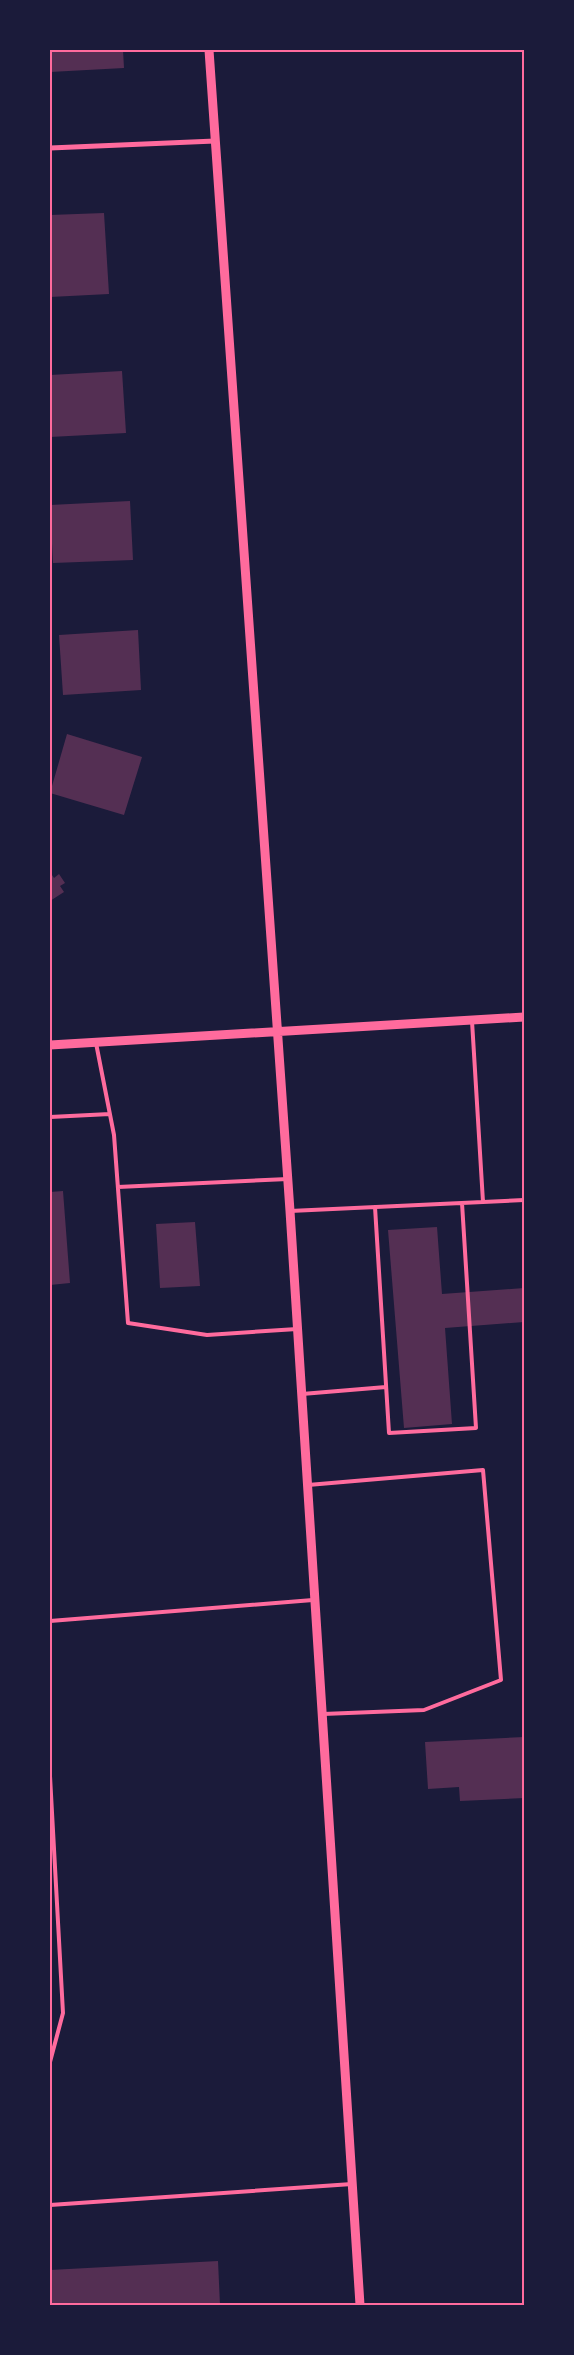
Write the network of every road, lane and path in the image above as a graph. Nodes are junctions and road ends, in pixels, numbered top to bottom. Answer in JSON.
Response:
{"nodes":[{"id":1,"x":209,"y":50,"type":"edge"},
{"id":2,"x":214,"y":141,"type":"junction"},
{"id":3,"x":50,"y":148,"type":"edge"},
{"id":4,"x":524,"y":1017,"type":"edge"},
{"id":5,"x":472,"y":1021,"type":"junction"},
{"id":6,"x":278,"y":1033,"type":"junction"},
{"id":7,"x":96,"y":1043,"type":"junction"},
{"id":8,"x":50,"y":1045,"type":"edge"},
{"id":9,"x":110,"y":1114,"type":"junction"},
{"id":10,"x":50,"y":1117,"type":"edge"},
{"id":11,"x":288,"y":1179,"type":"junction"},
{"id":12,"x":118,"y":1187,"type":"junction"},
{"id":13,"x":524,"y":1200,"type":"edge"},
{"id":14,"x":483,"y":1202,"type":"junction"},
{"id":15,"x":462,"y":1203,"type":"junction"},
{"id":16,"x":375,"y":1207,"type":"junction"},
{"id":17,"x":290,"y":1211,"type":"junction"},
{"id":18,"x":298,"y":1329,"type":"junction"},
{"id":19,"x":386,"y":1387,"type":"junction"},
{"id":20,"x":302,"y":1394,"type":"junction"},
{"id":21,"x":308,"y":1485,"type":"junction"},
{"id":22,"x":316,"y":1600,"type":"junction"},
{"id":23,"x":50,"y":1621,"type":"edge"},
{"id":24,"x":323,"y":1714,"type":"junction"},
{"id":25,"x":50,"y":1776,"type":"edge"},
{"id":26,"x":50,"y":2062,"type":"edge"},
{"id":27,"x":352,"y":2184,"type":"junction"},
{"id":28,"x":50,"y":2205,"type":"edge"},
{"id":29,"x":360,"y":2305,"type":"edge"}],
"edges":[{"from":1,"to":2,"type":"street"},
{"from":2,"to":3,"type":"street"},
{"from":2,"to":6,"type":"street"},
{"from":4,"to":5,"type":"street"},
{"from":5,"to":6,"type":"street"},
{"from":5,"to":14,"type":"lane"},
{"from":6,"to":7,"type":"street"},
{"from":6,"to":11,"type":"street"},
{"from":7,"to":8,"type":"street"},
{"from":7,"to":9,"type":"lane"},
{"from":9,"to":10,"type":"lane"},
{"from":9,"to":12,"type":"lane"},
{"from":11,"to":12,"type":"lane"},
{"from":11,"to":17,"type":"street"},
{"from":12,"to":18,"type":"lane"},
{"from":13,"to":14,"type":"lane"},
{"from":14,"to":15,"type":"lane"},
{"from":15,"to":16,"type":"lane"},
{"from":15,"to":19,"type":"lane"},
{"from":16,"to":17,"type":"lane"},
{"from":16,"to":19,"type":"lane"},
{"from":17,"to":18,"type":"street"},
{"from":18,"to":20,"type":"street"},
{"from":19,"to":20,"type":"lane"},
{"from":20,"to":21,"type":"street"},
{"from":21,"to":22,"type":"street"},
{"from":21,"to":24,"type":"lane"},
{"from":22,"to":23,"type":"lane"},
{"from":22,"to":24,"type":"street"},
{"from":24,"to":27,"type":"street"},
{"from":25,"to":26,"type":"lane"},
{"from":27,"to":28,"type":"lane"},
{"from":27,"to":29,"type":"street"}]}
